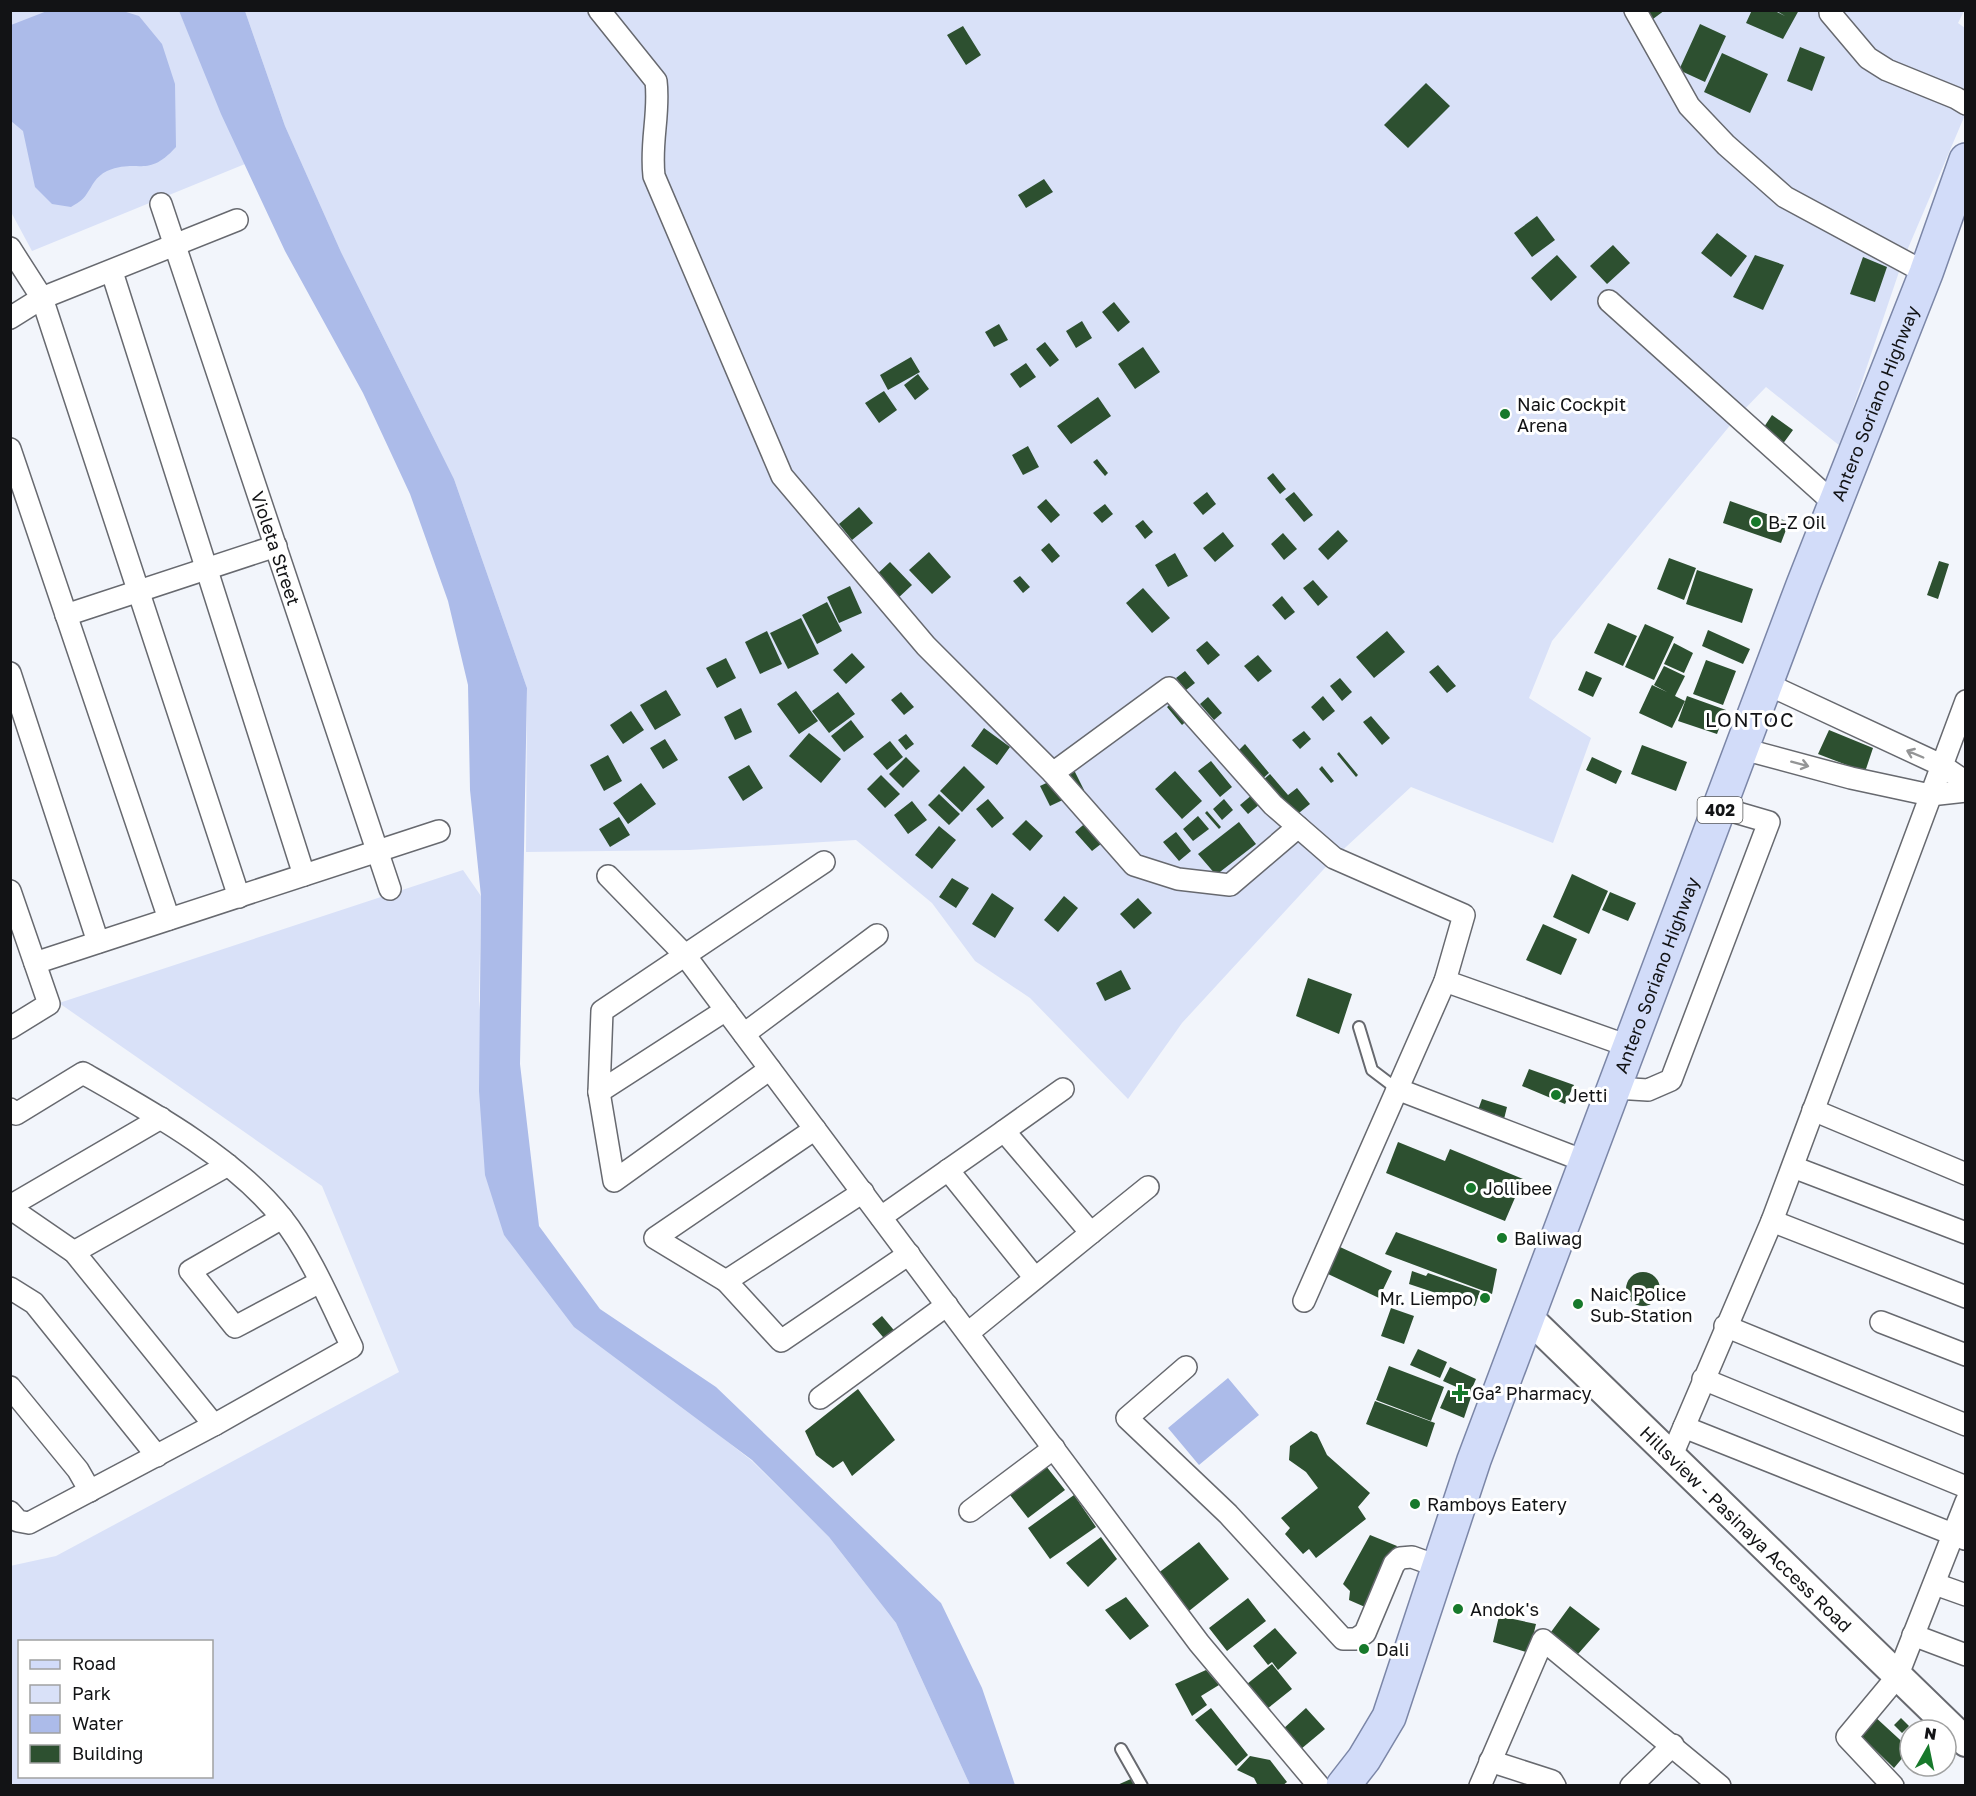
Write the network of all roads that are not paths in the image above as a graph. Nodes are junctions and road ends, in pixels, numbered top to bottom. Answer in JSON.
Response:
{"nodes":[{"id":1,"x":599,"y":10,"type":"edge"},
{"id":2,"x":1635,"y":10,"type":"edge"},
{"id":3,"x":1830,"y":13,"type":"dead end"},
{"id":4,"x":1965,"y":104,"type":"edge"},
{"id":5,"x":1965,"y":160,"type":"edge"},
{"id":6,"x":161,"y":204,"type":"dead end"},
{"id":7,"x":237,"y":220,"type":"dead end"},
{"id":8,"x":176,"y":244,"type":"junction"},
{"id":9,"x":10,"y":248,"type":"edge"},
{"id":10,"x":112,"y":272,"type":"junction"},
{"id":11,"x":1926,"y":273,"type":"junction"},
{"id":12,"x":42,"y":298,"type":"junction"},
{"id":13,"x":1609,"y":301,"type":"dead end"},
{"id":14,"x":10,"y":318,"type":"edge"},
{"id":15,"x":10,"y":449,"type":"edge"},
{"id":16,"x":1836,"y":505,"type":"junction"},
{"id":17,"x":276,"y":546,"type":"junction"},
{"id":18,"x":206,"y":568,"type":"junction"},
{"id":19,"x":138,"y":591,"type":"junction"},
{"id":20,"x":66,"y":615,"type":"junction"},
{"id":21,"x":10,"y":673,"type":"edge"},
{"id":22,"x":1767,"y":684,"type":"junction"},
{"id":23,"x":1965,"y":701,"type":"edge"},
{"id":24,"x":1743,"y":749,"type":"junction"},
{"id":25,"x":1941,"y":765,"type":"junction"},
{"id":26,"x":1053,"y":773,"type":"junction"},
{"id":27,"x":1965,"y":782,"type":"edge"},
{"id":28,"x":1965,"y":790,"type":"edge"},
{"id":29,"x":1930,"y":795,"type":"junction"},
{"id":30,"x":1721,"y":808,"type":"junction"},
{"id":31,"x":1298,"y":827,"type":"junction"},
{"id":32,"x":439,"y":831,"type":"dead end"},
{"id":33,"x":377,"y":851,"type":"junction"},
{"id":34,"x":824,"y":862,"type":"dead end"},
{"id":35,"x":304,"y":875,"type":"junction"},
{"id":36,"x":608,"y":876,"type":"dead end"},
{"id":37,"x":390,"y":889,"type":"dead end"},
{"id":38,"x":10,"y":891,"type":"edge"},
{"id":39,"x":239,"y":897,"type":"junction"},
{"id":40,"x":169,"y":919,"type":"junction"},
{"id":41,"x":878,"y":935,"type":"dead end"},
{"id":42,"x":98,"y":942,"type":"junction"},
{"id":43,"x":684,"y":954,"type":"junction"},
{"id":44,"x":35,"y":963,"type":"junction"},
{"id":45,"x":1445,"y":981,"type":"junction"},
{"id":46,"x":726,"y":1010,"type":"junction"},
{"id":47,"x":1359,"y":1027,"type":"dead end"},
{"id":48,"x":10,"y":1028,"type":"edge"},
{"id":49,"x":744,"y":1034,"type":"junction"},
{"id":50,"x":1631,"y":1047,"type":"junction"},
{"id":51,"x":770,"y":1069,"type":"junction"},
{"id":52,"x":1615,"y":1088,"type":"junction"},
{"id":53,"x":1064,"y":1089,"type":"dead end"},
{"id":54,"x":1397,"y":1089,"type":"junction"},
{"id":55,"x":599,"y":1092,"type":"junction"},
{"id":56,"x":10,"y":1109,"type":"edge"},
{"id":57,"x":1813,"y":1110,"type":"junction"},
{"id":58,"x":161,"y":1118,"type":"junction"},
{"id":59,"x":815,"y":1129,"type":"junction"},
{"id":60,"x":1004,"y":1131,"type":"junction"},
{"id":61,"x":1587,"y":1162,"type":"junction"},
{"id":62,"x":228,"y":1165,"type":"junction"},
{"id":63,"x":1792,"y":1167,"type":"junction"},
{"id":64,"x":948,"y":1170,"type":"junction"},
{"id":65,"x":1965,"y":1174,"type":"edge"},
{"id":66,"x":1148,"y":1187,"type":"dead end"},
{"id":67,"x":862,"y":1192,"type":"junction"},
{"id":68,"x":10,"y":1207,"type":"edge"},
{"id":69,"x":880,"y":1217,"type":"junction"},
{"id":70,"x":282,"y":1218,"type":"junction"},
{"id":71,"x":1772,"y":1221,"type":"junction"},
{"id":72,"x":1091,"y":1233,"type":"junction"},
{"id":73,"x":1965,"y":1233,"type":"edge"},
{"id":74,"x":74,"y":1252,"type":"junction"},
{"id":75,"x":909,"y":1254,"type":"junction"},
{"id":76,"x":1035,"y":1278,"type":"junction"},
{"id":77,"x":726,"y":1281,"type":"junction"},
{"id":78,"x":320,"y":1282,"type":"junction"},
{"id":79,"x":10,"y":1288,"type":"edge"},
{"id":80,"x":1965,"y":1297,"type":"edge"},
{"id":81,"x":1304,"y":1301,"type":"dead end"},
{"id":82,"x":947,"y":1305,"type":"junction"},
{"id":83,"x":1528,"y":1317,"type":"junction"},
{"id":84,"x":1881,"y":1322,"type":"dead end"},
{"id":85,"x":1725,"y":1326,"type":"junction"},
{"id":86,"x":968,"y":1333,"type":"junction"},
{"id":87,"x":1965,"y":1355,"type":"edge"},
{"id":88,"x":1186,"y":1368,"type":"dead end"},
{"id":89,"x":1703,"y":1379,"type":"junction"},
{"id":90,"x":10,"y":1387,"type":"edge"},
{"id":91,"x":820,"y":1398,"type":"dead end"},
{"id":92,"x":214,"y":1425,"type":"junction"},
{"id":93,"x":1965,"y":1425,"type":"edge"},
{"id":94,"x":1684,"y":1427,"type":"junction"},
{"id":95,"x":1054,"y":1448,"type":"junction"},
{"id":96,"x":157,"y":1455,"type":"junction"},
{"id":97,"x":1672,"y":1455,"type":"junction"},
{"id":98,"x":1965,"y":1487,"type":"edge"},
{"id":99,"x":90,"y":1491,"type":"junction"},
{"id":100,"x":1965,"y":1502,"type":"edge"},
{"id":101,"x":970,"y":1511,"type":"dead end"},
{"id":102,"x":10,"y":1512,"type":"edge"},
{"id":103,"x":1959,"y":1537,"type":"edge"},
{"id":104,"x":1437,"y":1566,"type":"junction"},
{"id":105,"x":1935,"y":1584,"type":"junction"},
{"id":106,"x":1965,"y":1595,"type":"edge"},
{"id":107,"x":1913,"y":1635,"type":"junction"},
{"id":108,"x":1965,"y":1655,"type":"edge"},
{"id":109,"x":1897,"y":1677,"type":"junction"},
{"id":110,"x":1965,"y":1742,"type":"edge"},
{"id":111,"x":1673,"y":1745,"type":"junction"},
{"id":112,"x":1121,"y":1749,"type":"dead end"},
{"id":113,"x":1490,"y":1761,"type":"junction"},
{"id":114,"x":1342,"y":1784,"type":"edge"},
{"id":115,"x":1142,"y":1785,"type":"edge"},
{"id":116,"x":1480,"y":1785,"type":"edge"},
{"id":117,"x":1555,"y":1785,"type":"edge"},
{"id":118,"x":1631,"y":1785,"type":"edge"},
{"id":119,"x":1720,"y":1785,"type":"edge"},
{"id":120,"x":1893,"y":1785,"type":"edge"}],
"edges":[{"from":1,"to":26,"type":"street"},
{"from":2,"to":11,"type":"street"},
{"from":3,"to":4,"type":"street"},
{"from":5,"to":11,"type":"main road","name":"Antero Soriano Highway","number":"402"},
{"from":6,"to":8,"type":"street","name":"Violeta Street"},
{"from":7,"to":8,"type":"street"},
{"from":8,"to":10,"type":"street"},
{"from":8,"to":17,"type":"street","name":"Violeta Street"},
{"from":9,"to":12,"type":"street"},
{"from":10,"to":12,"type":"street"},
{"from":10,"to":18,"type":"street"},
{"from":11,"to":16,"type":"main road","name":"Antero Soriano Highway","number":"402"},
{"from":12,"to":14,"type":"street"},
{"from":12,"to":19,"type":"street"},
{"from":13,"to":16,"type":"street"},
{"from":15,"to":20,"type":"street"},
{"from":16,"to":22,"type":"main road","name":"Antero Soriano Highway","number":"402"},
{"from":17,"to":18,"type":"street"},
{"from":17,"to":33,"type":"street","name":"Violeta Street"},
{"from":18,"to":19,"type":"street"},
{"from":18,"to":35,"type":"street"},
{"from":19,"to":20,"type":"street"},
{"from":19,"to":39,"type":"street"},
{"from":20,"to":40,"type":"street"},
{"from":21,"to":42,"type":"street"},
{"from":22,"to":24,"type":"main road","name":"Antero Soriano Highway","number":"402"},
{"from":25,"to":22,"type":"street","one_way":true},
{"from":23,"to":25,"type":"street"},
{"from":24,"to":29,"type":"street","one_way":true},
{"from":24,"to":30,"type":"main road","name":"Antero Soriano Highway","number":"402"},
{"from":25,"to":27,"type":"street"},
{"from":25,"to":29,"type":"street"},
{"from":26,"to":31,"type":"street"},
{"from":26,"to":31,"type":"street"},
{"from":28,"to":29,"type":"street"},
{"from":29,"to":57,"type":"street"},
{"from":30,"to":50,"type":"main road","name":"Antero Soriano Highway","number":"402"},
{"from":30,"to":52,"type":"street"},
{"from":31,"to":45,"type":"street"},
{"from":32,"to":33,"type":"street"},
{"from":33,"to":35,"type":"street"},
{"from":33,"to":37,"type":"street","name":"Violeta Street"},
{"from":34,"to":43,"type":"street"},
{"from":35,"to":39,"type":"street"},
{"from":36,"to":43,"type":"street"},
{"from":38,"to":44,"type":"street"},
{"from":39,"to":40,"type":"street"},
{"from":40,"to":42,"type":"street"},
{"from":41,"to":49,"type":"street"},
{"from":42,"to":44,"type":"street"},
{"from":43,"to":46,"type":"street"},
{"from":43,"to":55,"type":"street"},
{"from":44,"to":48,"type":"street"},
{"from":45,"to":50,"type":"street"},
{"from":45,"to":54,"type":"street"},
{"from":46,"to":49,"type":"street"},
{"from":46,"to":55,"type":"street"},
{"from":47,"to":54,"type":"lane"},
{"from":49,"to":51,"type":"street"},
{"from":50,"to":52,"type":"main road","name":"Antero Soriano Highway","number":"402"},
{"from":51,"to":55,"type":"street"},
{"from":51,"to":59,"type":"street"},
{"from":52,"to":61,"type":"main road","name":"Antero Soriano Highway","number":"402"},
{"from":53,"to":60,"type":"street"},
{"from":54,"to":61,"type":"street"},
{"from":54,"to":81,"type":"street"},
{"from":56,"to":58,"type":"street"},
{"from":57,"to":63,"type":"street"},
{"from":57,"to":65,"type":"street"},
{"from":58,"to":62,"type":"street"},
{"from":58,"to":68,"type":"street"},
{"from":59,"to":67,"type":"street"},
{"from":59,"to":77,"type":"street"},
{"from":60,"to":64,"type":"street"},
{"from":60,"to":72,"type":"street"},
{"from":61,"to":83,"type":"main road","name":"Antero Soriano Highway","number":"402"},
{"from":62,"to":70,"type":"street"},
{"from":62,"to":74,"type":"street"},
{"from":63,"to":71,"type":"street"},
{"from":63,"to":73,"type":"street"},
{"from":64,"to":69,"type":"street"},
{"from":64,"to":76,"type":"street"},
{"from":66,"to":72,"type":"street"},
{"from":67,"to":69,"type":"street"},
{"from":67,"to":77,"type":"street"},
{"from":68,"to":74,"type":"street"},
{"from":69,"to":75,"type":"street"},
{"from":70,"to":78,"type":"street"},
{"from":70,"to":78,"type":"street"},
{"from":71,"to":80,"type":"street"},
{"from":71,"to":85,"type":"street"},
{"from":72,"to":76,"type":"street"},
{"from":74,"to":92,"type":"street"},
{"from":75,"to":77,"type":"street"},
{"from":75,"to":82,"type":"street"},
{"from":76,"to":86,"type":"street"},
{"from":78,"to":92,"type":"street"},
{"from":79,"to":96,"type":"street"},
{"from":82,"to":86,"type":"street"},
{"from":82,"to":91,"type":"street"},
{"from":83,"to":97,"type":"street","name":"Hillsview - Pasinaya Access Road"},
{"from":83,"to":104,"type":"main road","name":"Antero Soriano Highway","number":"402"},
{"from":84,"to":87,"type":"street"},
{"from":85,"to":89,"type":"street"},
{"from":85,"to":93,"type":"street"},
{"from":86,"to":95,"type":"street"},
{"from":88,"to":104,"type":"street"},
{"from":89,"to":94,"type":"street"},
{"from":89,"to":98,"type":"street"},
{"from":90,"to":99,"type":"street"},
{"from":92,"to":96,"type":"street"},
{"from":94,"to":97,"type":"street"},
{"from":94,"to":103,"type":"street"},
{"from":95,"to":101,"type":"street"},
{"from":95,"to":114,"type":"street"},
{"from":96,"to":99,"type":"street"},
{"from":97,"to":109,"type":"street","name":"Hillsview - Pasinaya Access Road"},
{"from":99,"to":102,"type":"street"},
{"from":100,"to":103,"type":"street"},
{"from":103,"to":105,"type":"street"},
{"from":104,"to":114,"type":"main road","name":"Antero Soriano Highway","number":"402"},
{"from":105,"to":106,"type":"street"},
{"from":105,"to":107,"type":"street"},
{"from":107,"to":108,"type":"street"},
{"from":107,"to":109,"type":"street"},
{"from":109,"to":110,"type":"street","name":"Hillsview - Pasinaya Access Road"},
{"from":109,"to":120,"type":"street"},
{"from":111,"to":113,"type":"street"},
{"from":111,"to":118,"type":"street"},
{"from":111,"to":119,"type":"street"},
{"from":112,"to":115,"type":"lane"},
{"from":113,"to":116,"type":"street"},
{"from":113,"to":117,"type":"street"}]}
